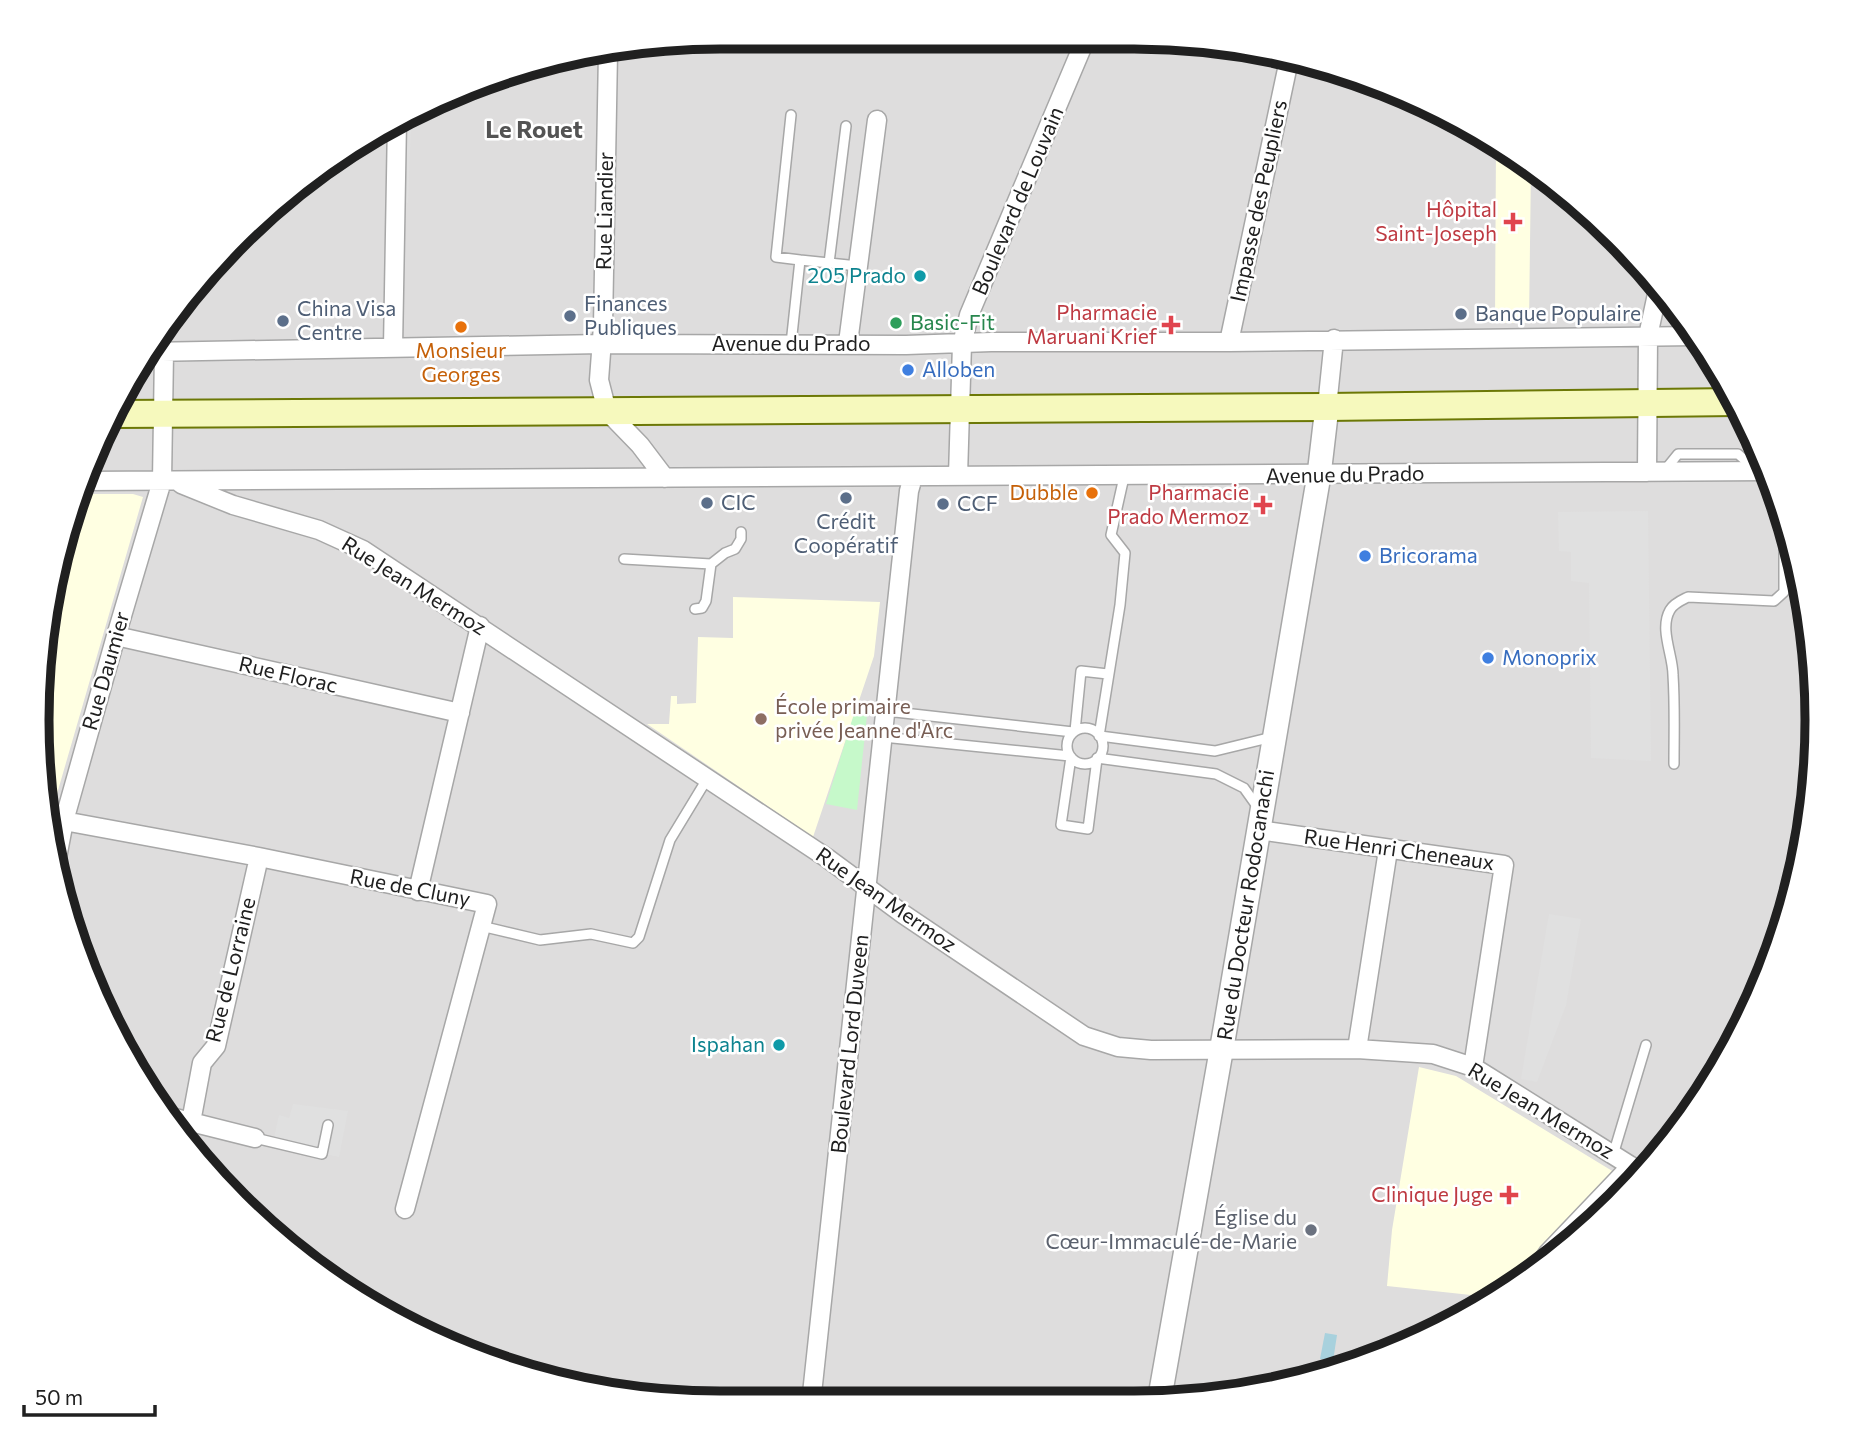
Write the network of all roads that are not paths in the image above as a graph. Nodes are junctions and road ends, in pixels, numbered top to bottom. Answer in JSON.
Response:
{"nodes":[{"id":1,"x":1081,"y":49,"type":"edge"},
{"id":2,"x":608,"y":59,"type":"edge"},
{"id":3,"x":1287,"y":67,"type":"edge"},
{"id":4,"x":791,"y":115,"type":"dead end"},
{"id":5,"x":877,"y":120,"type":"dead end"},
{"id":6,"x":846,"y":126,"type":"dead end"},
{"id":7,"x":397,"y":132,"type":"edge"},
{"id":8,"x":800,"y":260,"type":"junction"},
{"id":9,"x":829,"y":263,"type":"junction"},
{"id":10,"x":858,"y":266,"type":"junction"},
{"id":11,"x":1656,"y":300,"type":"edge"},
{"id":12,"x":1648,"y":336,"type":"junction"},
{"id":13,"x":1684,"y":336,"type":"edge"},
{"id":14,"x":1334,"y":339,"type":"junction"},
{"id":15,"x":1229,"y":342,"type":"junction"},
{"id":16,"x":848,"y":343,"type":"junction"},
{"id":17,"x":603,"y":344,"type":"junction"},
{"id":18,"x":791,"y":344,"type":"junction"},
{"id":19,"x":961,"y":344,"type":"junction"},
{"id":20,"x":393,"y":348,"type":"junction"},
{"id":21,"x":159,"y":352,"type":"edge"},
{"id":22,"x":156,"y":356,"type":"edge"},
{"id":23,"x":1646,"y":402,"type":"junction"},
{"id":24,"x":1724,"y":402,"type":"edge"},
{"id":25,"x":1326,"y":407,"type":"junction"},
{"id":26,"x":960,"y":408,"type":"junction"},
{"id":27,"x":607,"y":411,"type":"junction"},
{"id":28,"x":123,"y":414,"type":"edge"},
{"id":29,"x":162,"y":414,"type":"junction"},
{"id":30,"x":1757,"y":471,"type":"edge"},
{"id":31,"x":1656,"y":472,"type":"junction"},
{"id":32,"x":1319,"y":475,"type":"junction"},
{"id":33,"x":958,"y":476,"type":"junction"},
{"id":34,"x":913,"y":477,"type":"junction"},
{"id":35,"x":1124,"y":477,"type":"junction"},
{"id":36,"x":665,"y":478,"type":"junction"},
{"id":37,"x":93,"y":481,"type":"edge"},
{"id":38,"x":167,"y":481,"type":"junction"},
{"id":39,"x":741,"y":532,"type":"dead end"},
{"id":40,"x":1784,"y":555,"type":"edge"},
{"id":41,"x":624,"y":559,"type":"dead end"},
{"id":42,"x":711,"y":564,"type":"junction"},
{"id":43,"x":1784,"y":592,"type":"junction"},
{"id":44,"x":1793,"y":593,"type":"edge"},
{"id":45,"x":695,"y":609,"type":"dead end"},
{"id":46,"x":481,"y":626,"type":"junction"},
{"id":47,"x":116,"y":636,"type":"junction"},
{"id":48,"x":1108,"y":674,"type":"junction"},
{"id":49,"x":886,"y":711,"type":"junction"},
{"id":50,"x":460,"y":713,"type":"junction"},
{"id":51,"x":1074,"y":731,"type":"junction"},
{"id":52,"x":1100,"y":736,"type":"junction"},
{"id":53,"x":883,"y":737,"type":"junction"},
{"id":54,"x":1273,"y":737,"type":"junction"},
{"id":55,"x":1070,"y":757,"type":"junction"},
{"id":56,"x":1097,"y":759,"type":"junction"},
{"id":57,"x":1674,"y":764,"type":"dead end"},
{"id":58,"x":707,"y":779,"type":"junction"},
{"id":59,"x":1259,"y":820,"type":"junction"},
{"id":60,"x":64,"y":821,"type":"junction"},
{"id":61,"x":60,"y":840,"type":"edge"},
{"id":62,"x":1388,"y":850,"type":"junction"},
{"id":63,"x":258,"y":857,"type":"junction"},
{"id":64,"x":866,"y":887,"type":"junction"},
{"id":65,"x":418,"y":891,"type":"junction"},
{"id":66,"x":481,"y":926,"type":"junction"},
{"id":67,"x":1646,"y":1045,"type":"dead end"},
{"id":68,"x":1222,"y":1049,"type":"junction"},
{"id":69,"x":1357,"y":1049,"type":"junction"},
{"id":70,"x":1473,"y":1067,"type":"junction"},
{"id":71,"x":182,"y":1120,"type":"edge"},
{"id":72,"x":191,"y":1122,"type":"junction"},
{"id":73,"x":328,"y":1125,"type":"dead end"},
{"id":74,"x":255,"y":1139,"type":"joint"},
{"id":75,"x":1613,"y":1155,"type":"junction"},
{"id":76,"x":1633,"y":1167,"type":"edge"},
{"id":77,"x":405,"y":1209,"type":"dead end"},
{"id":78,"x":1161,"y":1390,"type":"edge"},
{"id":79,"x":812,"y":1391,"type":"edge"}],
"edges":[{"from":1,"to":19,"type":"street","name":"Boulevard de Louvain"},
{"from":2,"to":17,"type":"street","name":"Rue Liandier"},
{"from":3,"to":15,"type":"street","name":"Impasse des Peupliers"},
{"from":4,"to":8,"type":"lane"},
{"from":5,"to":10,"type":"street"},
{"from":6,"to":9,"type":"lane"},
{"from":7,"to":20,"type":"street"},
{"from":8,"to":9,"type":"lane"},
{"from":8,"to":18,"type":"lane"},
{"from":9,"to":10,"type":"lane"},
{"from":10,"to":16,"type":"street"},
{"from":11,"to":12,"type":"street"},
{"from":12,"to":13,"type":"street","name":"Avenue du Prado"},
{"from":12,"to":14,"type":"street","name":"Avenue du Prado"},
{"from":12,"to":23,"type":"street"},
{"from":14,"to":15,"type":"street","name":"Avenue du Prado"},
{"from":14,"to":25,"type":"street"},
{"from":15,"to":19,"type":"street","name":"Avenue du Prado"},
{"from":16,"to":18,"type":"street","name":"Avenue du Prado"},
{"from":16,"to":19,"type":"street","name":"Avenue du Prado"},
{"from":17,"to":18,"type":"street","name":"Avenue du Prado"},
{"from":17,"to":20,"type":"street","name":"Avenue du Prado"},
{"from":17,"to":27,"type":"street","name":"Rue Liandier"},
{"from":19,"to":26,"type":"street","name":"Boulevard de Louvain"},
{"from":20,"to":21,"type":"street","name":"Avenue du Prado"},
{"from":22,"to":29,"type":"street","name":"Avenue du Prado"},
{"from":23,"to":24,"type":"main road"},
{"from":23,"to":25,"type":"main road"},
{"from":23,"to":31,"type":"street"},
{"from":25,"to":26,"type":"main road"},
{"from":25,"to":32,"type":"street","name":"Rue du Docteur Rodocanachi"},
{"from":26,"to":27,"type":"main road"},
{"from":26,"to":33,"type":"street"},
{"from":27,"to":29,"type":"main road"},
{"from":27,"to":36,"type":"street"},
{"from":28,"to":29,"type":"main road"},
{"from":29,"to":38,"type":"street","name":"Avenue du Prado"},
{"from":30,"to":31,"type":"street","name":"Avenue du Prado"},
{"from":31,"to":32,"type":"street","name":"Avenue du Prado"},
{"from":32,"to":35,"type":"street","name":"Avenue du Prado"},
{"from":32,"to":54,"type":"street","name":"Rue du Docteur Rodocanachi"},
{"from":33,"to":34,"type":"street","name":"Avenue du Prado"},
{"from":33,"to":35,"type":"street","name":"Avenue du Prado"},
{"from":34,"to":36,"type":"street","name":"Avenue du Prado"},
{"from":34,"to":49,"type":"street","name":"Boulevard Lord Duveen"},
{"from":35,"to":48,"type":"lane"},
{"from":36,"to":38,"type":"street","name":"Avenue du Prado"},
{"from":37,"to":38,"type":"street","name":"Avenue du Prado"},
{"from":38,"to":46,"type":"street","name":"Rue Jean Mermoz"},
{"from":38,"to":47,"type":"street","name":"Rue Daumier"},
{"from":39,"to":42,"type":"lane"},
{"from":40,"to":43,"type":"lane"},
{"from":41,"to":42,"type":"lane"},
{"from":42,"to":45,"type":"lane"},
{"from":43,"to":44,"type":"lane"},
{"from":43,"to":57,"type":"lane"},
{"from":46,"to":50,"type":"street"},
{"from":46,"to":58,"type":"street","name":"Rue Jean Mermoz"},
{"from":47,"to":50,"type":"street","name":"Rue Florac"},
{"from":47,"to":60,"type":"street","name":"Rue Daumier"},
{"from":48,"to":51,"type":"lane"},
{"from":48,"to":52,"type":"lane"},
{"from":49,"to":51,"type":"lane"},
{"from":49,"to":53,"type":"street","name":"Boulevard Lord Duveen"},
{"from":50,"to":65,"type":"street"},
{"from":51,"to":52,"type":"lane"},
{"from":51,"to":55,"type":"lane"},
{"from":52,"to":54,"type":"lane"},
{"from":52,"to":56,"type":"lane"},
{"from":53,"to":55,"type":"lane"},
{"from":53,"to":64,"type":"street","name":"Boulevard Lord Duveen"},
{"from":54,"to":59,"type":"street","name":"Rue du Docteur Rodocanachi"},
{"from":55,"to":56,"type":"lane"},
{"from":55,"to":56,"type":"lane"},
{"from":56,"to":59,"type":"lane"},
{"from":58,"to":64,"type":"street","name":"Rue Jean Mermoz"},
{"from":58,"to":66,"type":"lane"},
{"from":59,"to":62,"type":"street","name":"Rue Henri Cheneaux"},
{"from":59,"to":68,"type":"street","name":"Rue du Docteur Rodocanachi"},
{"from":60,"to":61,"type":"street","name":"Rue Daumier"},
{"from":60,"to":63,"type":"street","name":"Rue de Cluny"},
{"from":62,"to":69,"type":"street"},
{"from":62,"to":70,"type":"street","name":"Rue Henri Cheneaux"},
{"from":63,"to":65,"type":"street","name":"Rue de Cluny"},
{"from":63,"to":72,"type":"street","name":"Rue de Lorraine"},
{"from":64,"to":68,"type":"street","name":"Rue Jean Mermoz"},
{"from":64,"to":79,"type":"street","name":"Boulevard Lord Duveen"},
{"from":65,"to":66,"type":"street","name":"Rue de Cluny"},
{"from":66,"to":77,"type":"street","name":"Rue de Cluny"},
{"from":67,"to":75,"type":"lane"},
{"from":68,"to":69,"type":"street","name":"Rue Jean Mermoz"},
{"from":68,"to":78,"type":"street","name":"Rue du Docteur Rodocanachi"},
{"from":69,"to":70,"type":"street","name":"Rue Jean Mermoz"},
{"from":70,"to":75,"type":"street","name":"Rue Jean Mermoz"},
{"from":71,"to":72,"type":"street"},
{"from":72,"to":74,"type":"street"},
{"from":73,"to":74,"type":"lane"},
{"from":75,"to":76,"type":"street","name":"Rue Jean Mermoz"}]}
